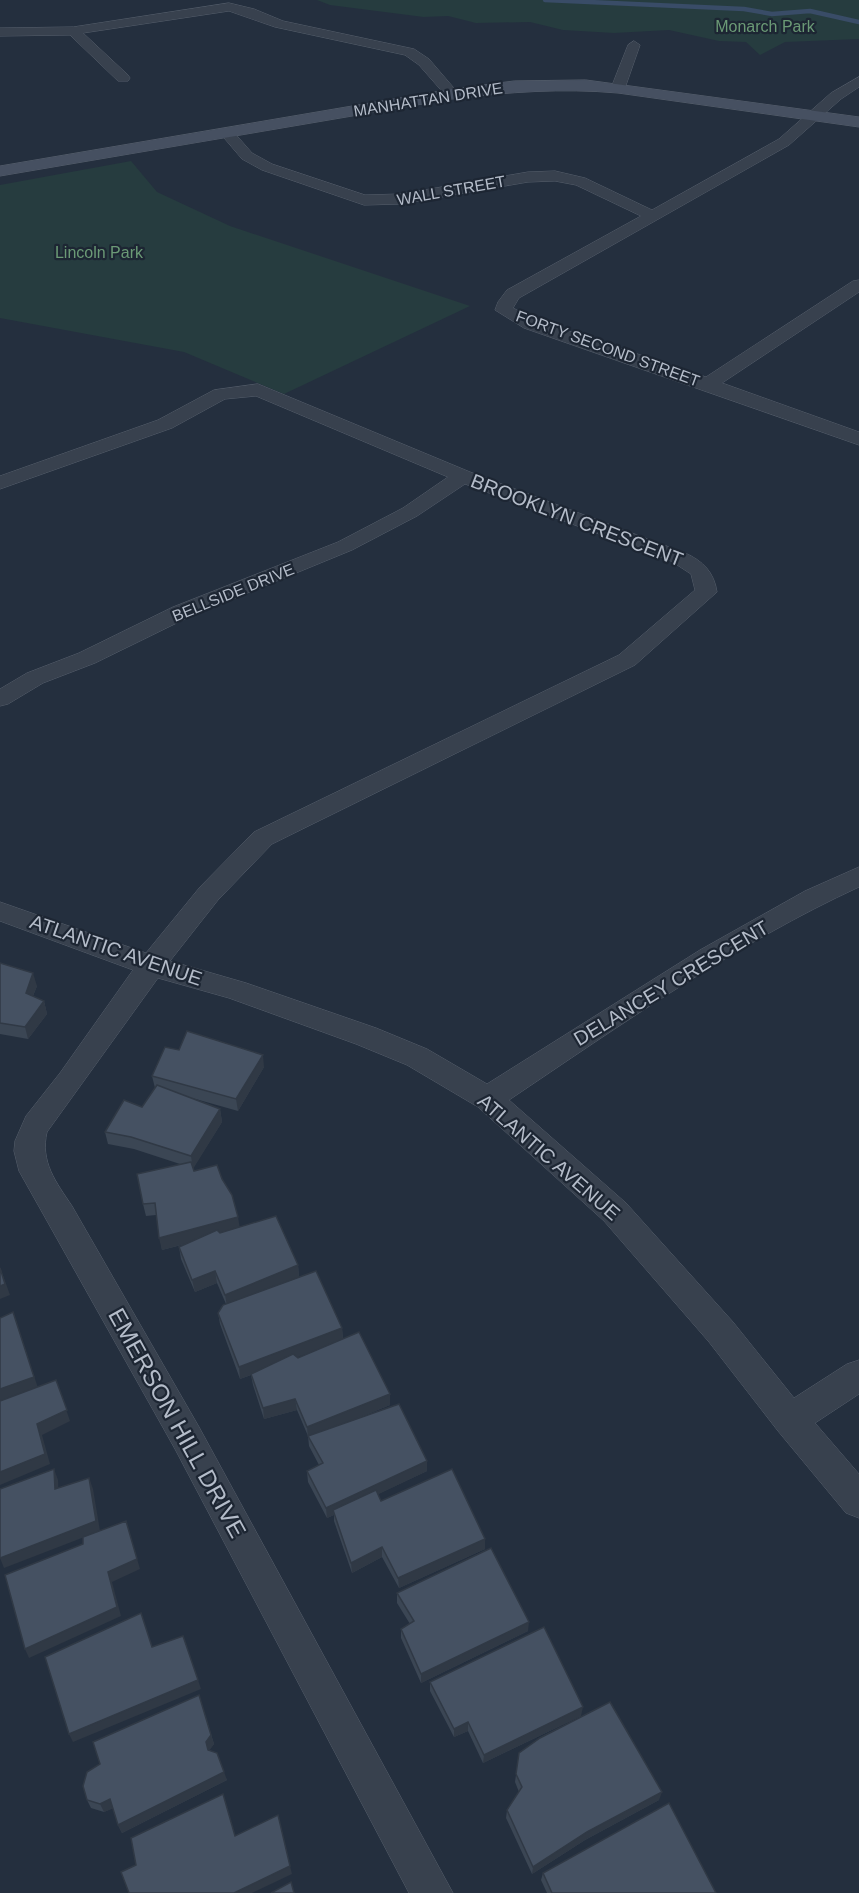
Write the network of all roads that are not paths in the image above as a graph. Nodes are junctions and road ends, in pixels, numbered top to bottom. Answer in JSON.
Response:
{"nodes":[{"id":1,"x":73,"y":31,"type":"junction"},
{"id":2,"x":0,"y":32,"type":"edge"},
{"id":3,"x":634,"y":45,"type":"dead end"},
{"id":4,"x":123,"y":78,"type":"dead end"},
{"id":5,"x":859,"y":81,"type":"edge"},
{"id":6,"x":618,"y":88,"type":"junction"},
{"id":7,"x":452,"y":94,"type":"junction"},
{"id":8,"x":816,"y":115,"type":"junction"},
{"id":9,"x":859,"y":122,"type":"edge"},
{"id":10,"x":226,"y":132,"type":"junction"},
{"id":11,"x":0,"y":171,"type":"edge"},
{"id":12,"x":651,"y":214,"type":"junction"},
{"id":13,"x":859,"y":285,"type":"edge"},
{"id":14,"x":708,"y":384,"type":"junction"},
{"id":15,"x":859,"y":439,"type":"edge"},
{"id":16,"x":463,"y":476,"type":"junction"},
{"id":17,"x":0,"y":483,"type":"edge"},
{"id":18,"x":0,"y":699,"type":"edge"},
{"id":19,"x":859,"y":876,"type":"edge"},
{"id":20,"x":0,"y":911,"type":"edge"},
{"id":21,"x":152,"y":966,"type":"junction"},
{"id":22,"x":489,"y":1099,"type":"junction"},
{"id":23,"x":859,"y":1375,"type":"edge"},
{"id":24,"x":790,"y":1420,"type":"junction"},
{"id":25,"x":859,"y":1501,"type":"edge"},
{"id":26,"x":432,"y":1893,"type":"edge"}],
"edges":[{"from":1,"to":2,"type":"street"},
{"from":1,"to":4,"type":"street"},
{"from":1,"to":7,"type":"street"},
{"from":3,"to":6,"type":"street"},
{"from":5,"to":8,"type":"street","name":"FORTY SECOND STREET"},
{"from":6,"to":7,"type":"street","name":"MANHATTAN DRIVE"},
{"from":6,"to":8,"type":"street","name":"MANHATTAN DRIVE"},
{"from":7,"to":10,"type":"street","name":"MANHATTAN DRIVE"},
{"from":8,"to":9,"type":"street","name":"MANHATTAN DRIVE"},
{"from":8,"to":12,"type":"street","name":"FORTY SECOND STREET"},
{"from":10,"to":11,"type":"street","name":"MANHATTAN DRIVE"},
{"from":10,"to":12,"type":"street","name":"WALL STREET"},
{"from":12,"to":14,"type":"street","name":"FORTY SECOND STREET"},
{"from":13,"to":14,"type":"street"},
{"from":14,"to":15,"type":"street","name":"FORTY SECOND STREET"},
{"from":16,"to":17,"type":"street","name":"BROOKLYN CRESCENT"},
{"from":16,"to":18,"type":"street","name":"BELLSIDE DRIVE"},
{"from":16,"to":21,"type":"street","name":"BROOKLYN CRESCENT"},
{"from":19,"to":22,"type":"street","name":"DELANCEY CRESCENT"},
{"from":20,"to":21,"type":"street","name":"ATLANTIC AVENUE"},
{"from":21,"to":22,"type":"street","name":"ATLANTIC AVENUE"},
{"from":21,"to":26,"type":"street","name":"EMERSON HILL DRIVE"},
{"from":22,"to":24,"type":"street","name":"ATLANTIC AVENUE"},
{"from":23,"to":24,"type":"street"},
{"from":24,"to":25,"type":"street","name":"ATLANTIC AVENUE"}]}
